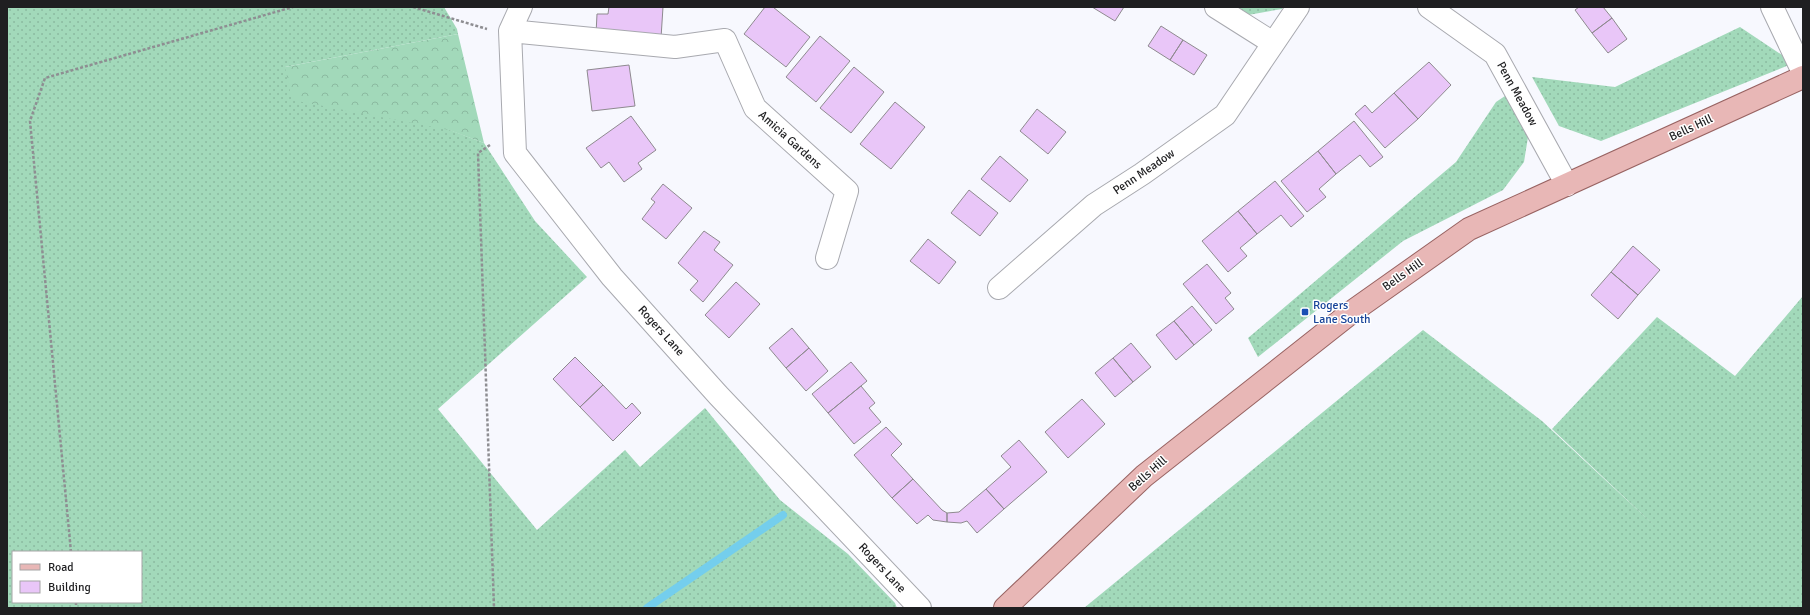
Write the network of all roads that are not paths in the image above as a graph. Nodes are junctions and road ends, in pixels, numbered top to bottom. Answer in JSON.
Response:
{"nodes":[{"id":1,"x":521,"y":7,"type":"edge"},
{"id":2,"x":1216,"y":7,"type":"edge"},
{"id":3,"x":1298,"y":7,"type":"edge"},
{"id":4,"x":1429,"y":7,"type":"edge"},
{"id":5,"x":1772,"y":7,"type":"edge"},
{"id":6,"x":511,"y":34,"type":"junction"},
{"id":7,"x":1274,"y":43,"type":"junction"},
{"id":8,"x":1803,"y":72,"type":"edge"},
{"id":9,"x":1803,"y":77,"type":"edge"},
{"id":10,"x":1567,"y":185,"type":"junction"},
{"id":11,"x":827,"y":258,"type":"dead end"},
{"id":12,"x":999,"y":288,"type":"dead end"},
{"id":13,"x":920,"y":608,"type":"edge"},
{"id":14,"x":1005,"y":608,"type":"edge"}],
"edges":[{"from":1,"to":6,"type":"street","name":"Rogers Lane"},
{"from":2,"to":7,"type":"street"},
{"from":3,"to":7,"type":"street","name":"Penn Meadow"},
{"from":4,"to":10,"type":"street","name":"Penn Meadow"},
{"from":5,"to":8,"type":"street"},
{"from":6,"to":11,"type":"street","name":"Amicia Gardens"},
{"from":6,"to":13,"type":"street","name":"Rogers Lane"},
{"from":7,"to":12,"type":"street","name":"Penn Meadow"},
{"from":9,"to":10,"type":"main road","name":"Bells Hill"},
{"from":10,"to":14,"type":"main road","name":"Bells Hill"}]}
